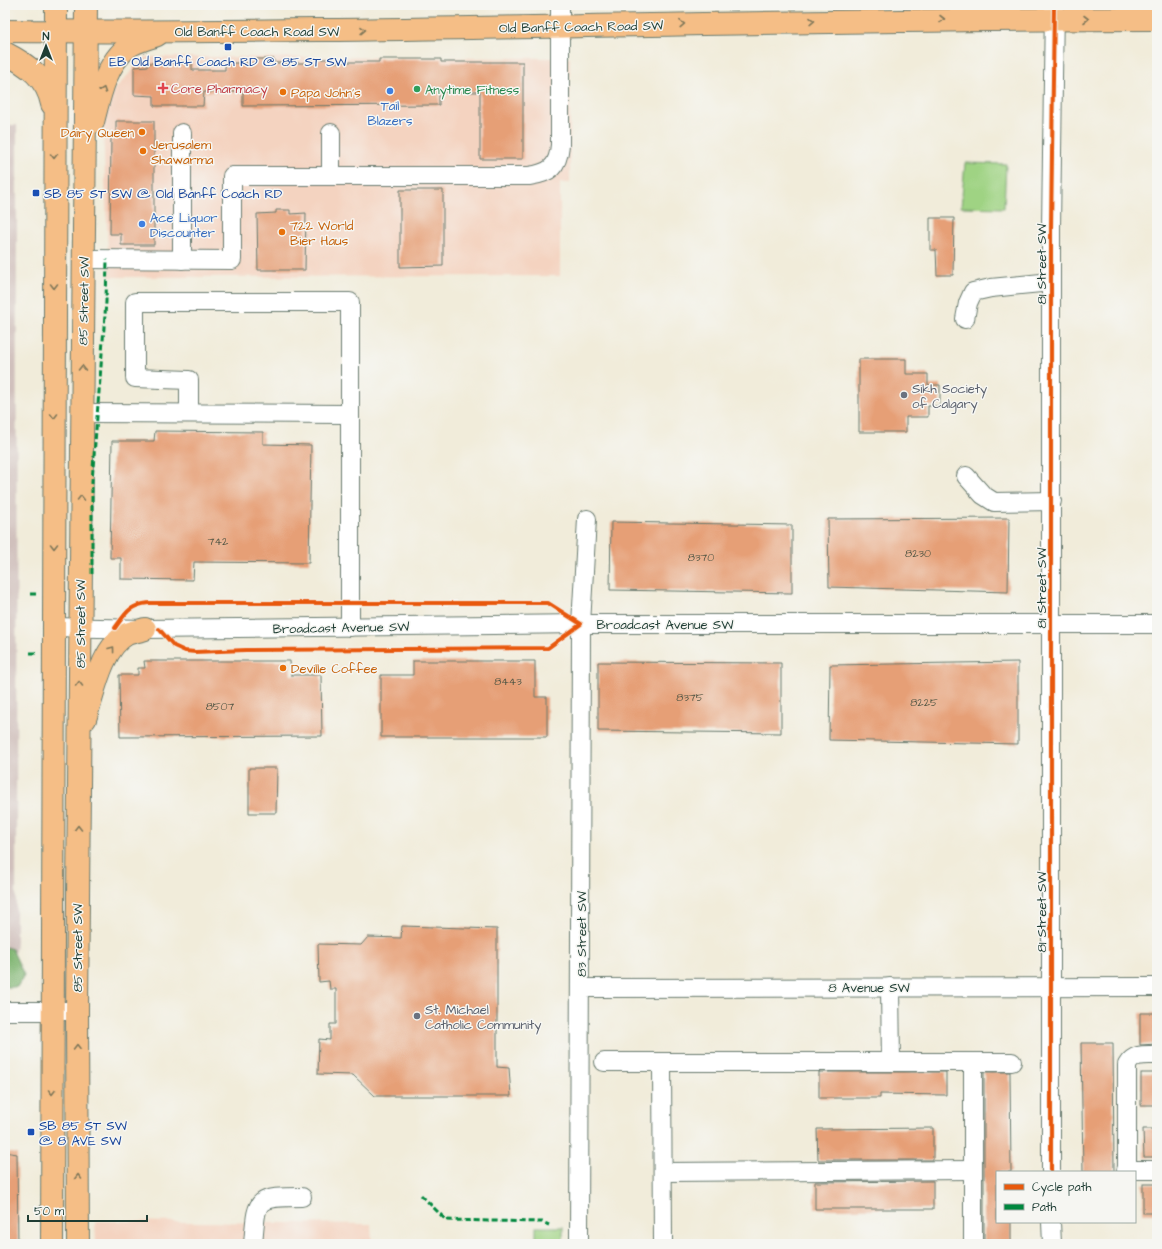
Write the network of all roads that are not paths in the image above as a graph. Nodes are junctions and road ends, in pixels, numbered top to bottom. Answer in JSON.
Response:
{"nodes":[{"id":1,"x":56,"y":5,"type":"edge"},
{"id":2,"x":86,"y":5,"type":"edge"},
{"id":3,"x":560,"y":5,"type":"edge"},
{"id":4,"x":1054,"y":12,"type":"edge"},
{"id":5,"x":1157,"y":19,"type":"edge"},
{"id":6,"x":560,"y":27,"type":"junction"},
{"id":7,"x":5,"y":31,"type":"edge"},
{"id":8,"x":56,"y":31,"type":"junction"},
{"id":9,"x":86,"y":31,"type":"junction"},
{"id":10,"x":175,"y":31,"type":"junction"},
{"id":11,"x":5,"y":53,"type":"edge"},
{"id":12,"x":54,"y":117,"type":"junction"},
{"id":13,"x":182,"y":133,"type":"dead end"},
{"id":14,"x":331,"y":133,"type":"dead end"},
{"id":15,"x":85,"y":154,"type":"junction"},
{"id":16,"x":331,"y":176,"type":"junction"},
{"id":17,"x":83,"y":259,"type":"junction"},
{"id":18,"x":182,"y":260,"type":"junction"},
{"id":19,"x":1051,"y":282,"type":"junction"},
{"id":20,"x":965,"y":319,"type":"dead end"},
{"id":21,"x":82,"y":413,"type":"junction"},
{"id":22,"x":189,"y":413,"type":"junction"},
{"id":23,"x":350,"y":414,"type":"junction"},
{"id":24,"x":966,"y":476,"type":"dead end"},
{"id":25,"x":1052,"y":501,"type":"junction"},
{"id":26,"x":587,"y":519,"type":"dead end"},
{"id":27,"x":581,"y":624,"type":"junction"},
{"id":28,"x":1051,"y":624,"type":"junction"},
{"id":29,"x":1157,"y":624,"type":"edge"},
{"id":30,"x":53,"y":627,"type":"junction"},
{"id":31,"x":350,"y":627,"type":"junction"},
{"id":32,"x":80,"y":628,"type":"junction"},
{"id":33,"x":145,"y":629,"type":"junction"},
{"id":34,"x":79,"y":737,"type":"junction"},
{"id":35,"x":890,"y":987,"type":"junction"},
{"id":36,"x":1050,"y":987,"type":"junction"},
{"id":37,"x":1157,"y":987,"type":"edge"},
{"id":38,"x":581,"y":988,"type":"junction"},
{"id":39,"x":52,"y":1010,"type":"junction"},
{"id":40,"x":77,"y":1010,"type":"junction"},
{"id":41,"x":5,"y":1011,"type":"edge"},
{"id":42,"x":1157,"y":1055,"type":"edge"},
{"id":43,"x":604,"y":1062,"type":"dead end"},
{"id":44,"x":662,"y":1062,"type":"junction"},
{"id":45,"x":891,"y":1062,"type":"junction"},
{"id":46,"x":973,"y":1062,"type":"junction"},
{"id":47,"x":1012,"y":1062,"type":"dead end"},
{"id":48,"x":973,"y":1170,"type":"junction"},
{"id":49,"x":1157,"y":1170,"type":"edge"},
{"id":50,"x":1051,"y":1171,"type":"edge"},
{"id":51,"x":1126,"y":1171,"type":"edge"},
{"id":52,"x":663,"y":1172,"type":"junction"},
{"id":53,"x":302,"y":1197,"type":"dead end"},
{"id":54,"x":1052,"y":1223,"type":"edge"},
{"id":55,"x":52,"y":1244,"type":"edge"},
{"id":56,"x":78,"y":1244,"type":"edge"},
{"id":57,"x":253,"y":1244,"type":"edge"},
{"id":58,"x":579,"y":1244,"type":"edge"},
{"id":59,"x":663,"y":1244,"type":"edge"},
{"id":60,"x":973,"y":1244,"type":"edge"},
{"id":61,"x":1052,"y":1244,"type":"edge"}],
"edges":[{"from":1,"to":8,"type":"main road","name":"85 Street SW"},
{"from":2,"to":9,"type":"main road","name":"85 Street SW"},
{"from":3,"to":6,"type":"street"},
{"from":4,"to":5,"type":"main road","name":"Old Banff Coach Road SW","one_way":true},
{"from":6,"to":4,"type":"main road","name":"Old Banff Coach Road SW","one_way":true},
{"from":4,"to":19,"type":"street","name":"81 Street SW"},
{"from":10,"to":6,"type":"main road","name":"Old Banff Coach Road SW","one_way":true},
{"from":6,"to":16,"type":"street"},
{"from":7,"to":8,"type":"main road","name":"Old Banff Coach Road SW"},
{"from":8,"to":9,"type":"main road","name":"Old Banff Coach Road SW"},
{"from":8,"to":12,"type":"main road","name":"85 Street SW"},
{"from":9,"to":10,"type":"main road","name":"Old Banff Coach Road SW"},
{"from":9,"to":15,"type":"main road","name":"85 Street SW"},
{"from":15,"to":10,"type":"main road","one_way":true},
{"from":11,"to":12,"type":"main road"},
{"from":12,"to":30,"type":"main road","name":"85 Street SW","one_way":true},
{"from":13,"to":18,"type":"street"},
{"from":14,"to":16,"type":"street"},
{"from":15,"to":17,"type":"main road","name":"85 Street SW"},
{"from":16,"to":18,"type":"street"},
{"from":17,"to":18,"type":"street"},
{"from":21,"to":17,"type":"main road","name":"85 Street SW","one_way":true},
{"from":19,"to":20,"type":"street"},
{"from":19,"to":25,"type":"street","name":"81 Street SW"},
{"from":21,"to":22,"type":"street"},
{"from":32,"to":21,"type":"main road","name":"85 Street SW","one_way":true},
{"from":22,"to":23,"type":"street"},
{"from":22,"to":23,"type":"street"},
{"from":23,"to":31,"type":"street"},
{"from":24,"to":25,"type":"street"},
{"from":25,"to":28,"type":"street","name":"81 Street SW"},
{"from":26,"to":27,"type":"street","name":"83 Street SW"},
{"from":27,"to":28,"type":"street","name":"Broadcast Avenue SW"},
{"from":27,"to":31,"type":"street","name":"Broadcast Avenue SW"},
{"from":27,"to":38,"type":"street","name":"83 Street SW"},
{"from":28,"to":29,"type":"street","name":"Broadcast Avenue SW"},
{"from":28,"to":36,"type":"street","name":"81 Street SW"},
{"from":30,"to":32,"type":"street","name":"Broadcast Avenue SW"},
{"from":30,"to":39,"type":"main road","name":"85 Street SW"},
{"from":31,"to":33,"type":"street","name":"Broadcast Avenue SW"},
{"from":32,"to":33,"type":"street","name":"Broadcast Avenue SW"},
{"from":34,"to":32,"type":"main road","name":"85 Street SW","one_way":true},
{"from":34,"to":33,"type":"main road","one_way":true},
{"from":40,"to":34,"type":"main road","name":"85 Street SW","one_way":true},
{"from":35,"to":36,"type":"street","name":"8 Avenue SW"},
{"from":35,"to":38,"type":"street","name":"8 Avenue SW"},
{"from":35,"to":45,"type":"street"},
{"from":36,"to":37,"type":"street","name":"8 Avenue SW"},
{"from":36,"to":50,"type":"street","name":"81 Street SW"},
{"from":38,"to":58,"type":"street","name":"83 Street SW"},
{"from":39,"to":40,"type":"street"},
{"from":39,"to":41,"type":"street"},
{"from":39,"to":55,"type":"main road","name":"85 Street SW","one_way":true},
{"from":56,"to":40,"type":"main road","name":"85 Street SW","one_way":true},
{"from":42,"to":51,"type":"street"},
{"from":43,"to":44,"type":"street"},
{"from":44,"to":45,"type":"street"},
{"from":44,"to":52,"type":"street"},
{"from":45,"to":46,"type":"street"},
{"from":46,"to":47,"type":"street"},
{"from":46,"to":48,"type":"street"},
{"from":48,"to":52,"type":"street"},
{"from":48,"to":60,"type":"street"},
{"from":49,"to":51,"type":"street"},
{"from":52,"to":59,"type":"street"},
{"from":53,"to":57,"type":"street"},
{"from":54,"to":61,"type":"street"}]}
